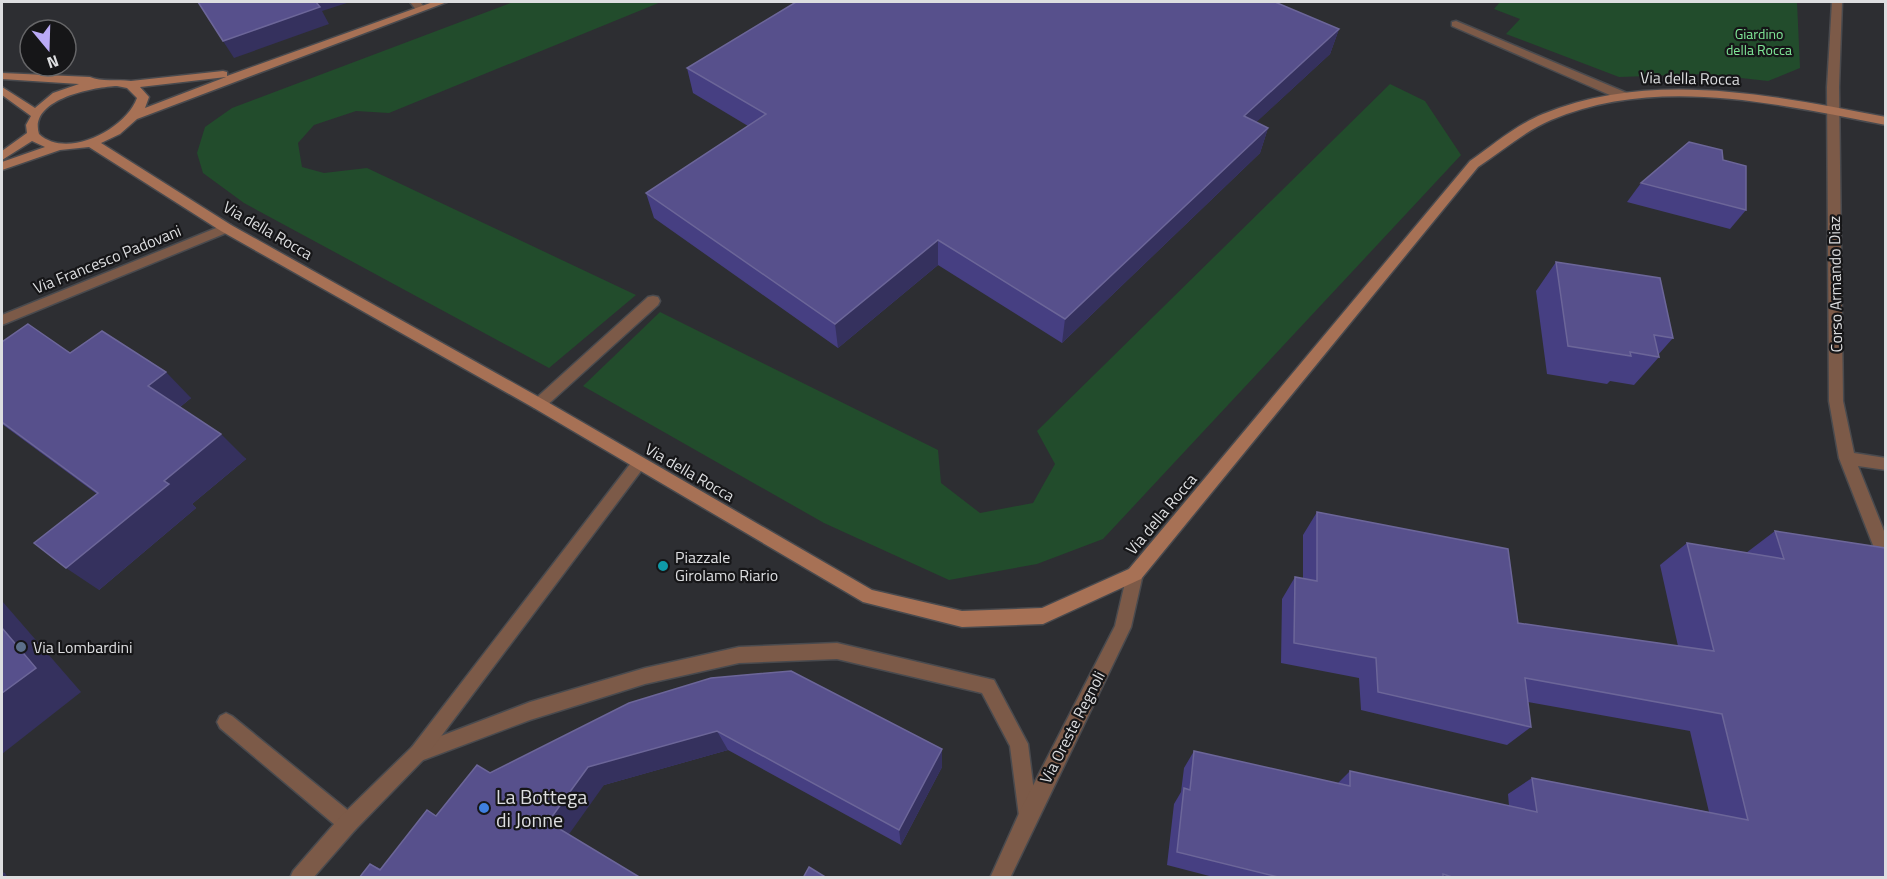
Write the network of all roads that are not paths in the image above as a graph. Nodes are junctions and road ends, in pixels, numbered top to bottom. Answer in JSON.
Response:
{"nodes":[{"id":1,"x":442,"y":2,"type":"edge"},
{"id":2,"x":1837,"y":2,"type":"edge"},
{"id":3,"x":418,"y":5,"type":"edge"},
{"id":4,"x":1456,"y":24,"type":"dead end"},
{"id":5,"x":261,"y":67,"type":"junction"},
{"id":6,"x":2,"y":76,"type":"edge"},
{"id":7,"x":117,"y":82,"type":"junction"},
{"id":8,"x":131,"y":85,"type":"junction"},
{"id":9,"x":2,"y":90,"type":"edge"},
{"id":10,"x":1623,"y":96,"type":"junction"},
{"id":11,"x":1833,"y":112,"type":"junction"},
{"id":12,"x":36,"y":114,"type":"junction"},
{"id":13,"x":136,"y":116,"type":"junction"},
{"id":14,"x":1886,"y":121,"type":"edge"},
{"id":15,"x":33,"y":134,"type":"junction"},
{"id":16,"x":90,"y":142,"type":"junction"},
{"id":17,"x":62,"y":146,"type":"junction"},
{"id":18,"x":2,"y":156,"type":"edge"},
{"id":19,"x":2,"y":166,"type":"edge"},
{"id":20,"x":226,"y":228,"type":"junction"},
{"id":21,"x":653,"y":301,"type":"dead end"},
{"id":22,"x":2,"y":320,"type":"edge"},
{"id":23,"x":539,"y":404,"type":"junction"},
{"id":24,"x":1847,"y":458,"type":"junction"},
{"id":25,"x":639,"y":463,"type":"junction"},
{"id":26,"x":1886,"y":464,"type":"edge"},
{"id":27,"x":1886,"y":558,"type":"edge"},
{"id":28,"x":1135,"y":574,"type":"junction"},
{"id":29,"x":226,"y":722,"type":"dead end"},
{"id":30,"x":418,"y":753,"type":"junction"},
{"id":31,"x":1028,"y":816,"type":"junction"},
{"id":32,"x":348,"y":823,"type":"junction"},
{"id":33,"x":300,"y":878,"type":"edge"},
{"id":34,"x":1000,"y":878,"type":"edge"}],
"edges":[{"from":1,"to":3,"type":"main road"},
{"from":2,"to":11,"type":"street","name":"Corso Armando Diaz"},
{"from":3,"to":5,"type":"main road"},
{"from":4,"to":10,"type":"street"},
{"from":5,"to":8,"type":"main road"},
{"from":5,"to":13,"type":"main road"},
{"from":6,"to":7,"type":"main road"},
{"from":7,"to":8,"type":"main road"},
{"from":7,"to":12,"type":"main road"},
{"from":8,"to":13,"type":"main road"},
{"from":9,"to":12,"type":"main road"},
{"from":10,"to":11,"type":"main road","name":"Via della Rocca"},
{"from":10,"to":28,"type":"main road","name":"Via della Rocca"},
{"from":11,"to":14,"type":"main road","name":"Via della Rocca"},
{"from":11,"to":24,"type":"street","name":"Corso Armando Diaz"},
{"from":12,"to":15,"type":"main road"},
{"from":13,"to":16,"type":"main road"},
{"from":15,"to":17,"type":"main road"},
{"from":15,"to":18,"type":"main road"},
{"from":16,"to":17,"type":"main road"},
{"from":16,"to":20,"type":"main road","name":"Via della Rocca"},
{"from":17,"to":19,"type":"main road"},
{"from":20,"to":22,"type":"street","name":"Via Francesco Padovani"},
{"from":20,"to":23,"type":"main road","name":"Via della Rocca"},
{"from":21,"to":23,"type":"street"},
{"from":23,"to":25,"type":"main road","name":"Via della Rocca"},
{"from":24,"to":26,"type":"street"},
{"from":24,"to":27,"type":"street","name":"Corso Armando Diaz"},
{"from":25,"to":28,"type":"main road","name":"Via della Rocca"},
{"from":25,"to":30,"type":"street"},
{"from":28,"to":31,"type":"street","name":"Via Oreste Regnoli"},
{"from":29,"to":32,"type":"street"},
{"from":30,"to":31,"type":"street"},
{"from":30,"to":32,"type":"street"},
{"from":31,"to":34,"type":"street","name":"Via Oreste Regnoli"},
{"from":32,"to":33,"type":"street"}]}
